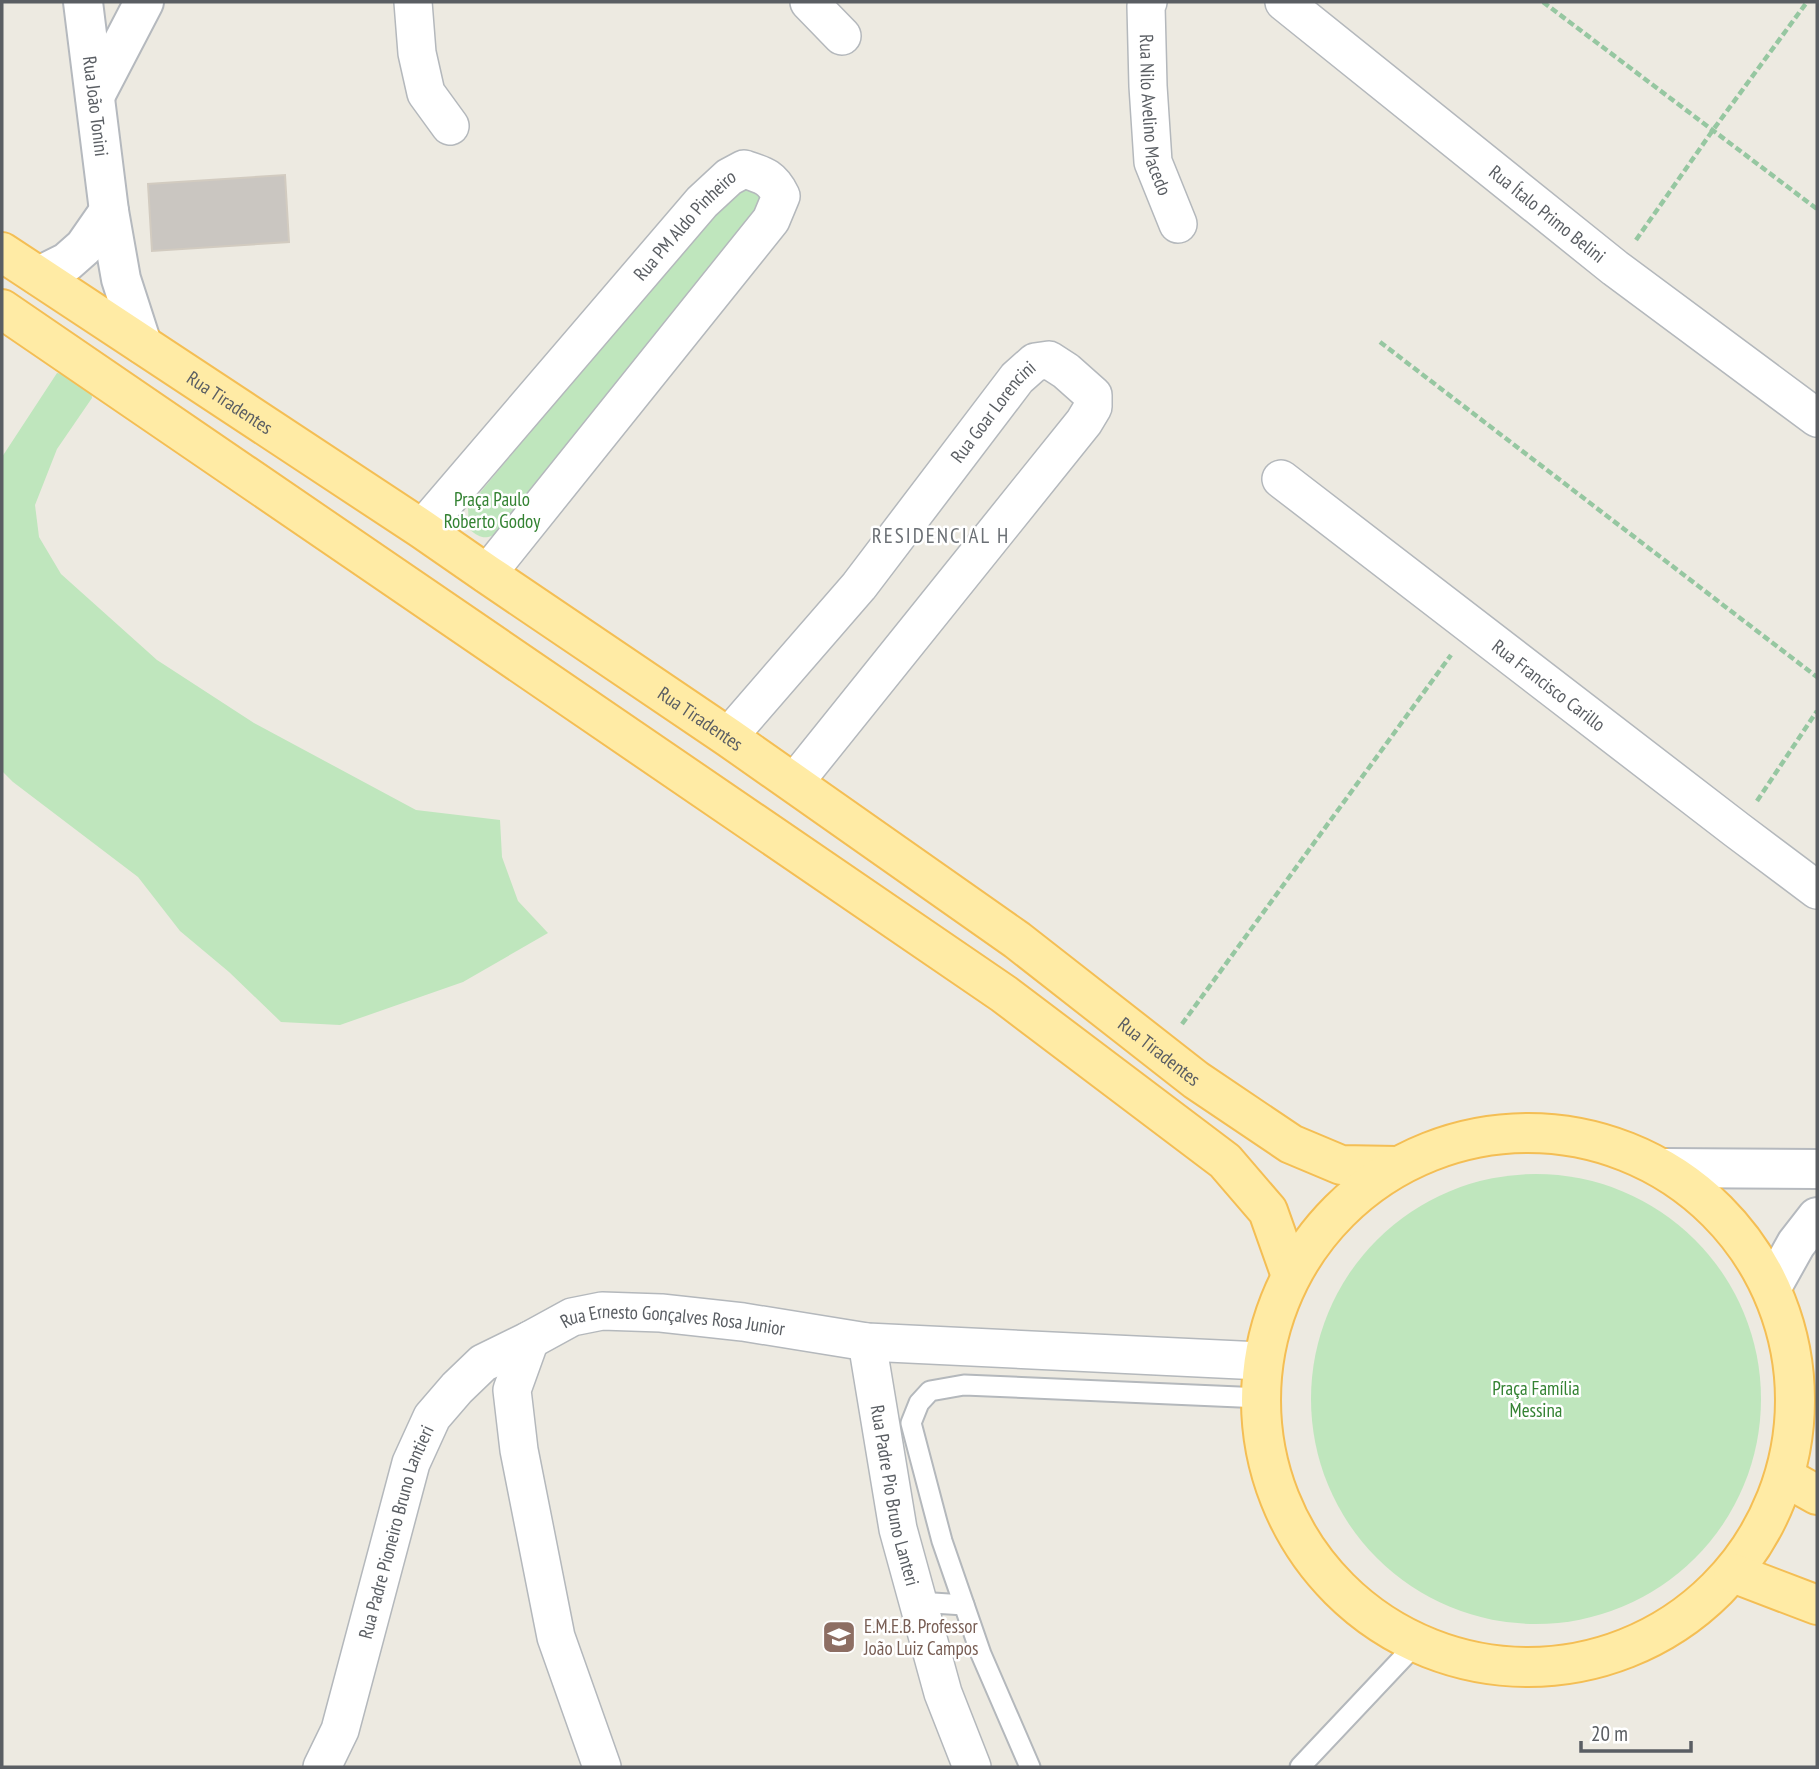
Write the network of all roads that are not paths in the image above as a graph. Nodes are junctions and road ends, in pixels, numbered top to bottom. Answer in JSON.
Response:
{"nodes":[{"id":1,"x":83,"y":2,"type":"edge"},
{"id":2,"x":144,"y":2,"type":"edge"},
{"id":3,"x":412,"y":2,"type":"edge"},
{"id":4,"x":809,"y":2,"type":"edge"},
{"id":5,"x":1148,"y":2,"type":"edge"},
{"id":6,"x":1284,"y":2,"type":"edge"},
{"id":7,"x":842,"y":36,"type":"dead end"},
{"id":8,"x":95,"y":96,"type":"junction"},
{"id":9,"x":450,"y":126,"type":"dead end"},
{"id":10,"x":109,"y":211,"type":"junction"},
{"id":11,"x":1178,"y":224,"type":"dead end"},
{"id":12,"x":2,"y":252,"type":"edge"},
{"id":13,"x":38,"y":276,"type":"junction"},
{"id":14,"x":2,"y":309,"type":"edge"},
{"id":15,"x":142,"y":344,"type":"junction"},
{"id":16,"x":1817,"y":418,"type":"edge"},
{"id":17,"x":1280,"y":479,"type":"dead end"},
{"id":18,"x":422,"y":529,"type":"junction"},
{"id":19,"x":487,"y":574,"type":"junction"},
{"id":20,"x":728,"y":737,"type":"junction"},
{"id":21,"x":794,"y":783,"type":"junction"},
{"id":22,"x":1817,"y":890,"type":"edge"},
{"id":23,"x":1397,"y":1166,"type":"junction"},
{"id":24,"x":1663,"y":1168,"type":"junction"},
{"id":25,"x":1817,"y":1168,"type":"edge"},
{"id":26,"x":1817,"y":1217,"type":"edge"},
{"id":27,"x":1290,"y":1273,"type":"junction"},
{"id":28,"x":1772,"y":1287,"type":"junction"},
{"id":29,"x":530,"y":1340,"type":"junction"},
{"id":30,"x":867,"y":1342,"type":"junction"},
{"id":31,"x":1261,"y":1361,"type":"junction"},
{"id":32,"x":1262,"y":1398,"type":"junction"},
{"id":33,"x":1801,"y":1486,"type":"edge"},
{"id":34,"x":1733,"y":1573,"type":"junction"},
{"id":35,"x":918,"y":1602,"type":"junction"},
{"id":36,"x":964,"y":1605,"type":"junction"},
{"id":37,"x":1817,"y":1605,"type":"edge"},
{"id":38,"x":1415,"y":1645,"type":"junction"},
{"id":39,"x":321,"y":1767,"type":"edge"},
{"id":40,"x":602,"y":1767,"type":"edge"},
{"id":41,"x":972,"y":1767,"type":"edge"},
{"id":42,"x":1030,"y":1767,"type":"edge"},
{"id":43,"x":1300,"y":1767,"type":"edge"}],
"edges":[{"from":1,"to":8,"type":"street","name":"Rua João Tonini"},
{"from":2,"to":8,"type":"street"},
{"from":3,"to":9,"type":"street"},
{"from":4,"to":7,"type":"street"},
{"from":5,"to":11,"type":"street","name":"Rua Nilo Avelino Macedo"},
{"from":6,"to":16,"type":"street","name":"Rua Ítalo Primo Belini"},
{"from":8,"to":10,"type":"street","name":"Rua João Tonini"},
{"from":10,"to":13,"type":"street"},
{"from":10,"to":15,"type":"street","name":"Rua João Tonini"},
{"from":12,"to":13,"type":"main road","name":"Rua Tiradentes"},
{"from":13,"to":15,"type":"main road","name":"Rua Tiradentes"},
{"from":14,"to":27,"type":"main road"},
{"from":15,"to":18,"type":"main road","name":"Rua Tiradentes"},
{"from":17,"to":22,"type":"street","name":"Rua Francisco Carillo"},
{"from":18,"to":19,"type":"main road","name":"Rua Tiradentes"},
{"from":18,"to":19,"type":"street","name":"Rua PM Aldo Pinheiro"},
{"from":19,"to":20,"type":"main road","name":"Rua Tiradentes"},
{"from":20,"to":21,"type":"main road","name":"Rua Tiradentes"},
{"from":20,"to":21,"type":"street","name":"Rua Goar Lorencini"},
{"from":21,"to":23,"type":"main road","name":"Rua Tiradentes"},
{"from":23,"to":24,"type":"main road"},
{"from":23,"to":27,"type":"main road"},
{"from":24,"to":25,"type":"street"},
{"from":24,"to":28,"type":"main road"},
{"from":26,"to":28,"type":"street"},
{"from":27,"to":31,"type":"main road"},
{"from":28,"to":33,"type":"main road"},
{"from":29,"to":30,"type":"street","name":"Rua Ernesto Gonçalves Rosa Junior"},
{"from":29,"to":39,"type":"street","name":"Rua Padre Pioneiro Bruno Lantieri"},
{"from":29,"to":40,"type":"street"},
{"from":30,"to":31,"type":"street","name":"Rua Ernesto Gonçalves Rosa Junior"},
{"from":30,"to":35,"type":"street","name":"Rua Padre Pio Bruno Lanteri"},
{"from":31,"to":32,"type":"main road"},
{"from":32,"to":36,"type":"lane"},
{"from":32,"to":38,"type":"main road"},
{"from":33,"to":34,"type":"main road"},
{"from":34,"to":37,"type":"main road"},
{"from":34,"to":38,"type":"main road"},
{"from":35,"to":36,"type":"lane"},
{"from":35,"to":41,"type":"street","name":"Rua Padre Pio Bruno Lanteri"},
{"from":36,"to":42,"type":"lane"},
{"from":38,"to":43,"type":"lane"}]}
